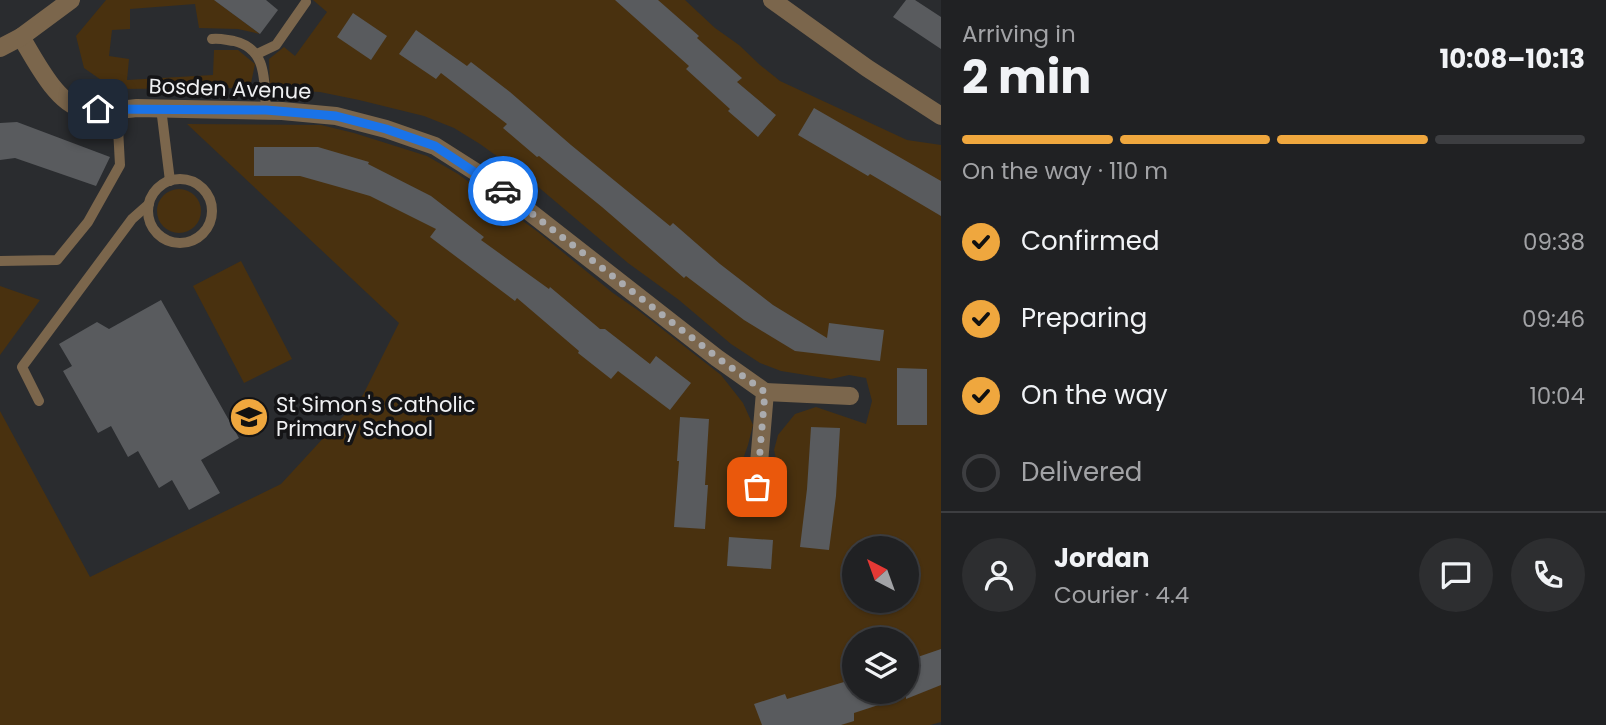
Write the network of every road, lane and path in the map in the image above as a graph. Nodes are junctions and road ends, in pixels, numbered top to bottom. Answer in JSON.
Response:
{"nodes":[{"id":1,"x":71,"y":0,"type":"edge"},
{"id":2,"x":772,"y":0,"type":"edge"},
{"id":3,"x":306,"y":2,"type":"dead end"},
{"id":4,"x":21,"y":37,"type":"junction"},
{"id":5,"x":212,"y":39,"type":"dead end"},
{"id":6,"x":0,"y":48,"type":"edge"},
{"id":7,"x":257,"y":54,"type":"junction"},
{"id":8,"x":161,"y":108,"type":"junction"},
{"id":9,"x":117,"y":110,"type":"junction"},
{"id":10,"x":266,"y":110,"type":"junction"},
{"id":11,"x":941,"y":116,"type":"edge"},
{"id":12,"x":170,"y":181,"type":"junction"},
{"id":13,"x":149,"y":204,"type":"junction"},
{"id":14,"x":0,"y":261,"type":"edge"},
{"id":15,"x":765,"y":392,"type":"junction"},
{"id":16,"x":850,"y":396,"type":"dead end"},
{"id":17,"x":39,"y":401,"type":"dead end"},
{"id":18,"x":757,"y":487,"type":"dead end"}],
"edges":[{"from":1,"to":4,"type":"street"},
{"from":2,"to":11,"type":"street"},
{"from":3,"to":7,"type":"lane"},
{"from":4,"to":6,"type":"street"},
{"from":4,"to":9,"type":"street","name":"Bosden Avenue"},
{"from":5,"to":7,"type":"lane"},
{"from":7,"to":10,"type":"lane"},
{"from":8,"to":9,"type":"street","name":"Bosden Avenue"},
{"from":8,"to":10,"type":"street","name":"Bosden Avenue"},
{"from":8,"to":12,"type":"lane"},
{"from":9,"to":14,"type":"lane"},
{"from":10,"to":15,"type":"street","name":"Bosden Avenue"},
{"from":12,"to":13,"type":"lane"},
{"from":12,"to":13,"type":"lane"},
{"from":13,"to":17,"type":"lane"},
{"from":15,"to":16,"type":"street"},
{"from":15,"to":18,"type":"street"}]}
